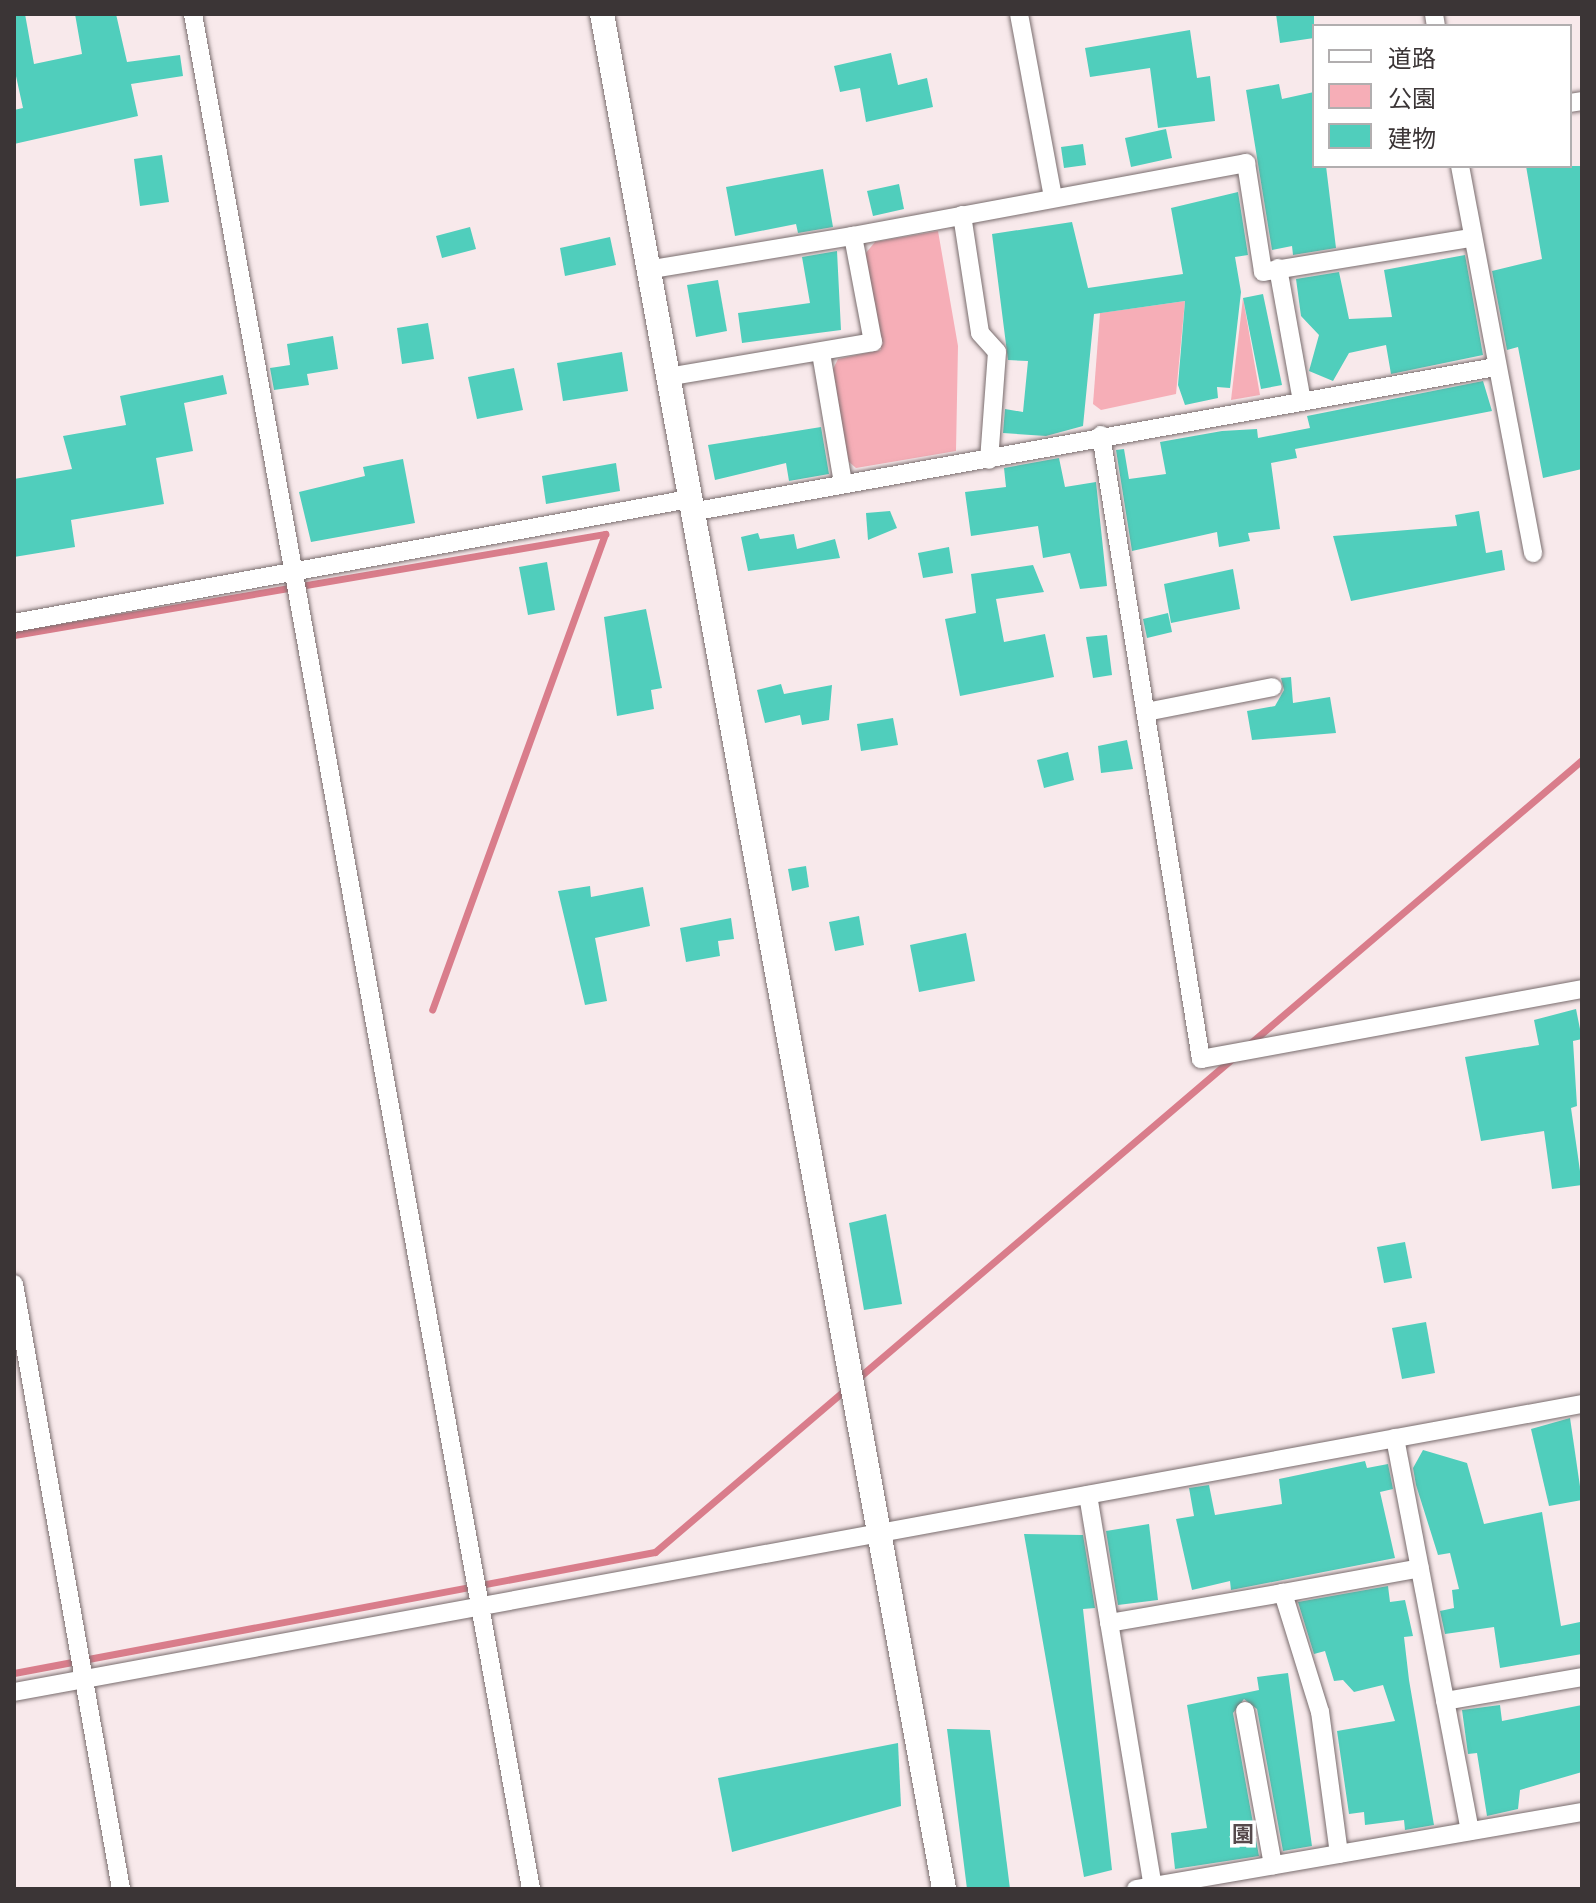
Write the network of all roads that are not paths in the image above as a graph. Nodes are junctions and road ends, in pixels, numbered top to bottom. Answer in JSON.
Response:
{"nodes":[{"id":1,"x":193,"y":14,"type":"edge"},
{"id":2,"x":602,"y":14,"type":"edge"},
{"id":3,"x":1019,"y":14,"type":"edge"},
{"id":4,"x":1460,"y":168,"type":"edge"},
{"id":5,"x":1053,"y":198,"type":"junction"},
{"id":6,"x":962,"y":215,"type":"junction"},
{"id":7,"x":853,"y":236,"type":"junction"},
{"id":8,"x":1471,"y":238,"type":"junction"},
{"id":9,"x":1278,"y":268,"type":"junction"},
{"id":10,"x":647,"y":270,"type":"junction"},
{"id":11,"x":821,"y":353,"type":"junction"},
{"id":12,"x":1495,"y":367,"type":"junction"},
{"id":13,"x":667,"y":377,"type":"junction"},
{"id":14,"x":1302,"y":401,"type":"junction"},
{"id":15,"x":1101,"y":435,"type":"junction"},
{"id":16,"x":989,"y":460,"type":"junction"},
{"id":17,"x":843,"y":483,"type":"junction"},
{"id":18,"x":690,"y":505,"type":"junction"},
{"id":19,"x":1533,"y":553,"type":"dead end"},
{"id":20,"x":294,"y":573,"type":"junction"},
{"id":21,"x":14,"y":623,"type":"edge"},
{"id":22,"x":1273,"y":687,"type":"dead end"},
{"id":23,"x":1146,"y":712,"type":"junction"},
{"id":24,"x":1582,"y":989,"type":"edge"},
{"id":25,"x":14,"y":1284,"type":"edge"},
{"id":26,"x":1582,"y":1404,"type":"edge"},
{"id":27,"x":1395,"y":1438,"type":"junction"},
{"id":28,"x":1088,"y":1495,"type":"junction"},
{"id":29,"x":876,"y":1534,"type":"junction"},
{"id":30,"x":1420,"y":1568,"type":"junction"},
{"id":31,"x":1283,"y":1593,"type":"junction"},
{"id":32,"x":479,"y":1606,"type":"junction"},
{"id":33,"x":1109,"y":1623,"type":"junction"},
{"id":34,"x":1582,"y":1677,"type":"edge"},
{"id":35,"x":87,"y":1679,"type":"junction"},
{"id":36,"x":14,"y":1692,"type":"edge"},
{"id":37,"x":1445,"y":1701,"type":"junction"},
{"id":38,"x":1245,"y":1711,"type":"dead end"},
{"id":39,"x":1582,"y":1812,"type":"edge"},
{"id":40,"x":1470,"y":1831,"type":"junction"},
{"id":41,"x":1339,"y":1854,"type":"junction"},
{"id":42,"x":1273,"y":1865,"type":"junction"},
{"id":43,"x":1218,"y":1882,"type":"edge"},
{"id":44,"x":1145,"y":1888,"type":"edge"},
{"id":45,"x":121,"y":1889,"type":"edge"},
{"id":46,"x":531,"y":1889,"type":"edge"},
{"id":47,"x":944,"y":1889,"type":"edge"}],
"edges":[{"from":1,"to":20,"type":"street"},
{"from":2,"to":10,"type":"street"},
{"from":3,"to":5,"type":"street"},
{"from":4,"to":8,"type":"street"},
{"from":5,"to":6,"type":"street"},
{"from":5,"to":9,"type":"street"},
{"from":6,"to":7,"type":"street"},
{"from":6,"to":16,"type":"street"},
{"from":7,"to":10,"type":"street"},
{"from":7,"to":11,"type":"street"},
{"from":8,"to":9,"type":"street"},
{"from":8,"to":12,"type":"street"},
{"from":9,"to":14,"type":"street"},
{"from":10,"to":13,"type":"street"},
{"from":11,"to":13,"type":"street"},
{"from":11,"to":17,"type":"street"},
{"from":12,"to":14,"type":"street"},
{"from":12,"to":19,"type":"street"},
{"from":13,"to":18,"type":"street"},
{"from":14,"to":15,"type":"street"},
{"from":15,"to":16,"type":"street"},
{"from":15,"to":23,"type":"street"},
{"from":16,"to":17,"type":"street"},
{"from":17,"to":18,"type":"street"},
{"from":18,"to":20,"type":"street"},
{"from":18,"to":29,"type":"street"},
{"from":20,"to":21,"type":"street"},
{"from":20,"to":32,"type":"street"},
{"from":22,"to":23,"type":"street"},
{"from":23,"to":24,"type":"street"},
{"from":25,"to":35,"type":"street"},
{"from":26,"to":27,"type":"street"},
{"from":27,"to":28,"type":"street"},
{"from":27,"to":30,"type":"street"},
{"from":28,"to":29,"type":"street"},
{"from":28,"to":33,"type":"street"},
{"from":29,"to":32,"type":"street"},
{"from":29,"to":47,"type":"street"},
{"from":30,"to":31,"type":"street"},
{"from":30,"to":37,"type":"street"},
{"from":31,"to":33,"type":"street"},
{"from":31,"to":41,"type":"street"},
{"from":32,"to":35,"type":"street"},
{"from":32,"to":46,"type":"street"},
{"from":33,"to":44,"type":"street"},
{"from":34,"to":37,"type":"street"},
{"from":35,"to":36,"type":"street"},
{"from":35,"to":45,"type":"street"},
{"from":37,"to":40,"type":"street"},
{"from":38,"to":42,"type":"street"},
{"from":39,"to":40,"type":"street"},
{"from":40,"to":41,"type":"street"},
{"from":41,"to":42,"type":"street"},
{"from":42,"to":43,"type":"street"},
{"from":43,"to":44,"type":"street"}]}
